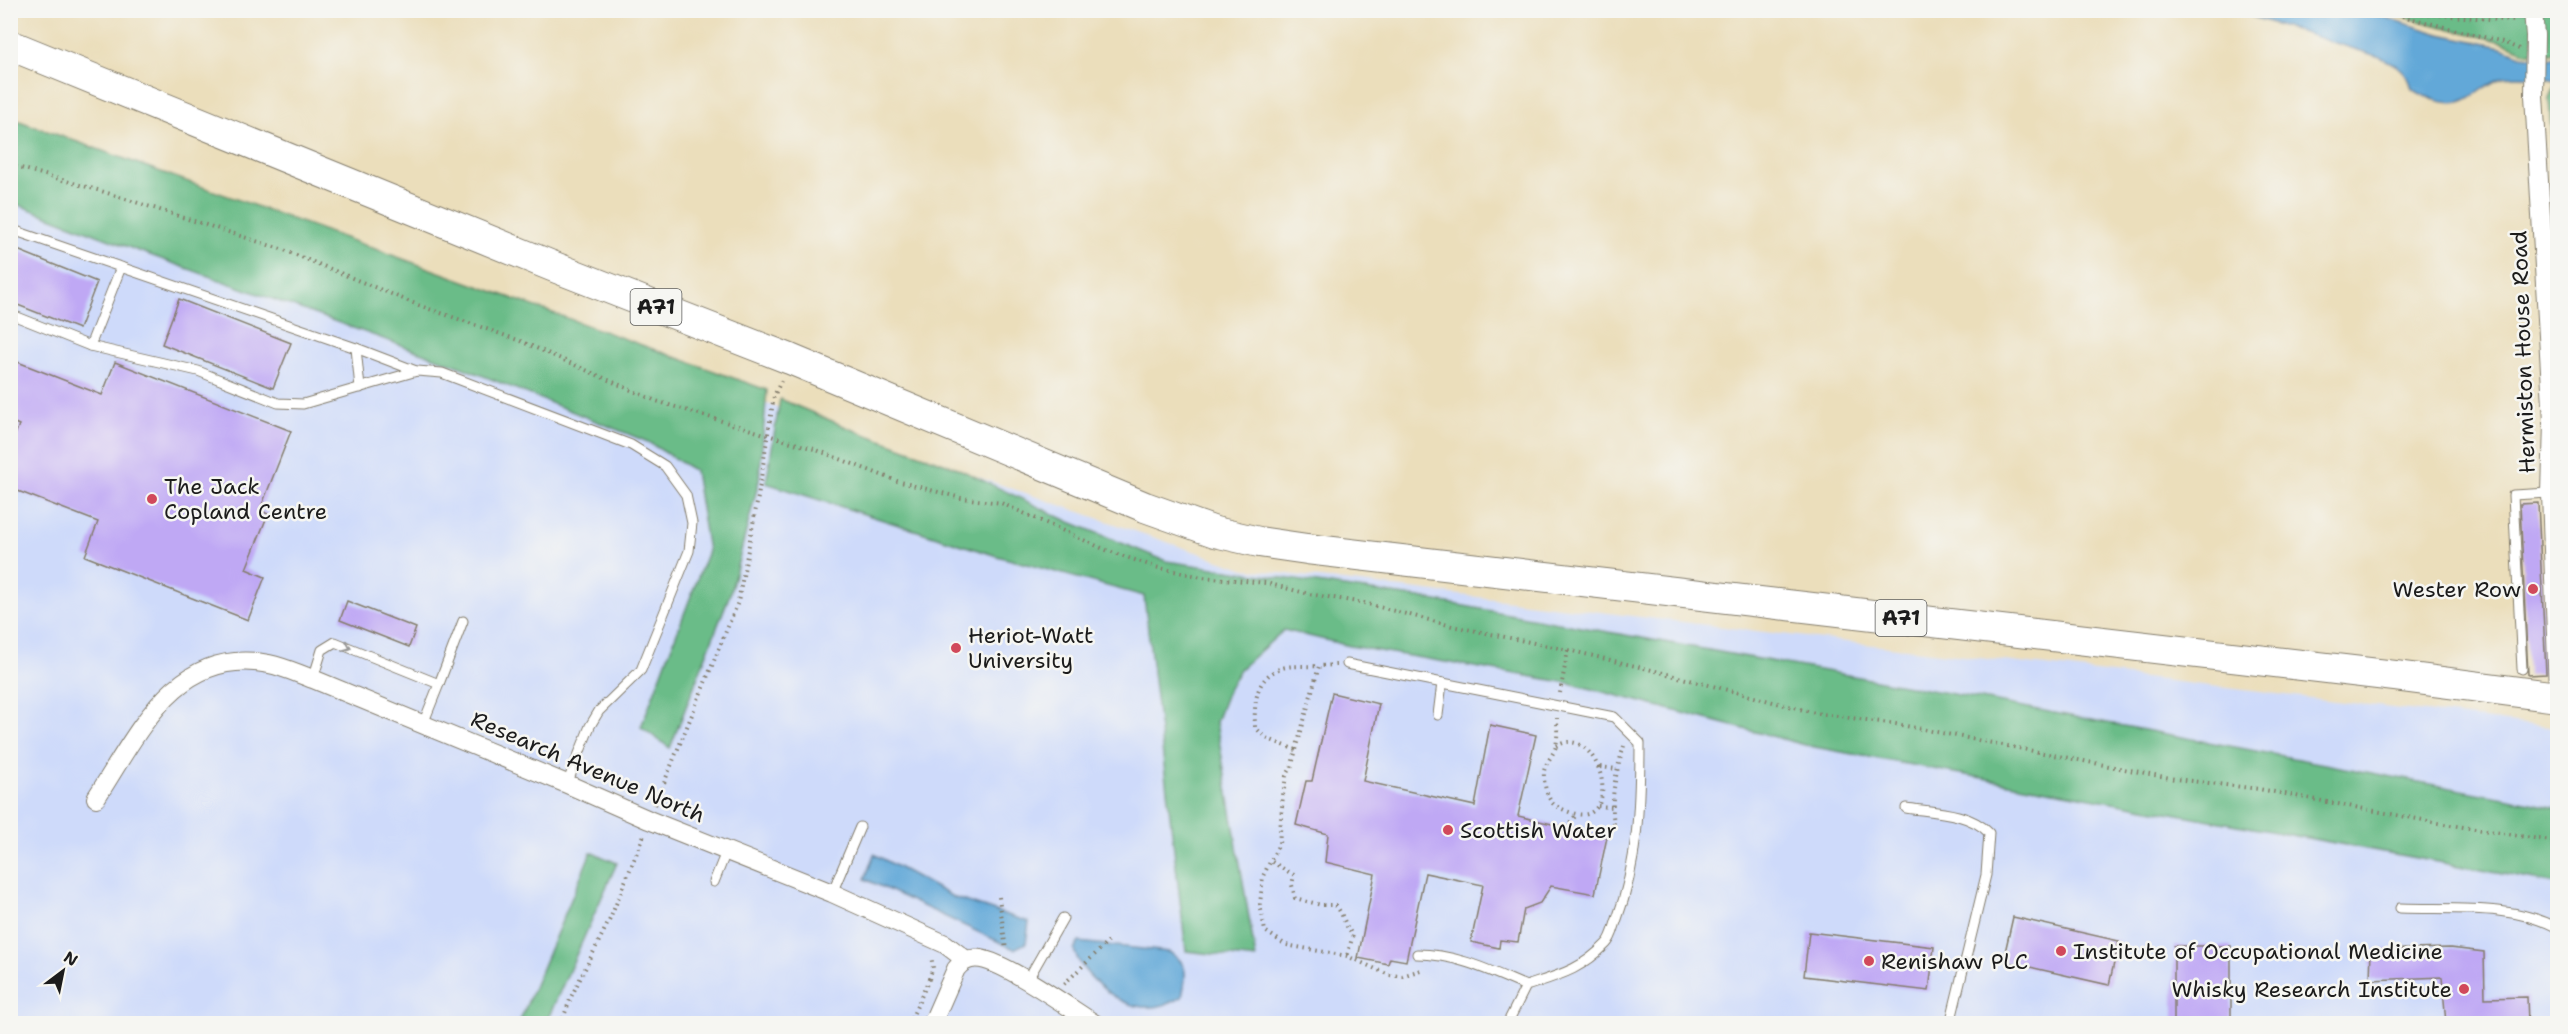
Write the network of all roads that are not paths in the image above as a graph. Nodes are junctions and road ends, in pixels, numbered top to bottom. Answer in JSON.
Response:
{"nodes":[{"id":1,"x":2532,"y":30,"type":"edge"},
{"id":2,"x":10,"y":45,"type":"edge"},
{"id":3,"x":10,"y":229,"type":"edge"},
{"id":4,"x":121,"y":267,"type":"junction"},
{"id":5,"x":10,"y":314,"type":"edge"},
{"id":6,"x":90,"y":346,"type":"junction"},
{"id":7,"x":356,"y":348,"type":"junction"},
{"id":8,"x":417,"y":371,"type":"junction"},
{"id":9,"x":360,"y":388,"type":"junction"},
{"id":10,"x":2552,"y":494,"type":"junction"},
{"id":11,"x":463,"y":621,"type":"dead end"},
{"id":12,"x":1347,"y":664,"type":"road end"},
{"id":13,"x":2522,"y":669,"type":"dead end"},
{"id":14,"x":313,"y":679,"type":"junction"},
{"id":15,"x":1442,"y":683,"type":"junction"},
{"id":16,"x":439,"y":684,"type":"junction"},
{"id":17,"x":2558,"y":691,"type":"edge"},
{"id":18,"x":2558,"y":696,"type":"edge"},
{"id":19,"x":1438,"y":715,"type":"dead end"},
{"id":20,"x":423,"y":724,"type":"junction"},
{"id":21,"x":567,"y":784,"type":"junction"},
{"id":22,"x":96,"y":798,"type":"dead end"},
{"id":23,"x":1906,"y":808,"type":"dead end"},
{"id":24,"x":860,"y":827,"type":"dead end"},
{"id":25,"x":726,"y":852,"type":"junction"},
{"id":26,"x":714,"y":882,"type":"dead end"},
{"id":27,"x":832,"y":893,"type":"junction"},
{"id":28,"x":2400,"y":908,"type":"dead end"},
{"id":29,"x":1063,"y":918,"type":"dead end"},
{"id":30,"x":2558,"y":928,"type":"edge"},
{"id":31,"x":1417,"y":954,"type":"dead end"},
{"id":32,"x":966,"y":960,"type":"junction"},
{"id":33,"x":1027,"y":982,"type":"junction"},
{"id":34,"x":1526,"y":986,"type":"junction"},
{"id":35,"x":932,"y":1023,"type":"edge"},
{"id":36,"x":1095,"y":1023,"type":"edge"},
{"id":37,"x":1507,"y":1023,"type":"edge"},
{"id":38,"x":1950,"y":1023,"type":"edge"}],
"edges":[{"from":1,"to":10,"type":"street","name":"Hermiston House Road","bridge":true},
{"from":2,"to":18,"type":"main road","number":"A71"},
{"from":3,"to":4,"type":"lane"},
{"from":4,"to":6,"type":"lane"},
{"from":4,"to":7,"type":"lane"},
{"from":5,"to":6,"type":"lane"},
{"from":6,"to":9,"type":"lane"},
{"from":7,"to":8,"type":"lane"},
{"from":7,"to":9,"type":"lane"},
{"from":8,"to":9,"type":"lane"},
{"from":8,"to":21,"type":"lane"},
{"from":10,"to":13,"type":"lane"},
{"from":10,"to":17,"type":"street","name":"Hermiston House Road"},
{"from":11,"to":16,"type":"lane"},
{"from":12,"to":15,"type":"lane"},
{"from":14,"to":16,"type":"lane","one_way":true},
{"from":14,"to":20,"type":"street","name":"Research Avenue North"},
{"from":14,"to":22,"type":"street","name":"Research Avenue North"},
{"from":15,"to":19,"type":"lane"},
{"from":15,"to":34,"type":"lane"},
{"from":16,"to":20,"type":"lane"},
{"from":20,"to":21,"type":"street","name":"Research Avenue North"},
{"from":21,"to":25,"type":"street","name":"Research Avenue North"},
{"from":23,"to":38,"type":"lane"},
{"from":24,"to":27,"type":"lane"},
{"from":25,"to":26,"type":"lane"},
{"from":25,"to":27,"type":"street","name":"Research Avenue North"},
{"from":27,"to":32,"type":"street","name":"Research Avenue North"},
{"from":28,"to":30,"type":"lane"},
{"from":29,"to":33,"type":"lane"},
{"from":31,"to":34,"type":"lane"},
{"from":32,"to":33,"type":"street","name":"Research Avenue North"},
{"from":32,"to":35,"type":"street"},
{"from":33,"to":36,"type":"street","name":"Research Avenue North"},
{"from":34,"to":37,"type":"lane"}]}
